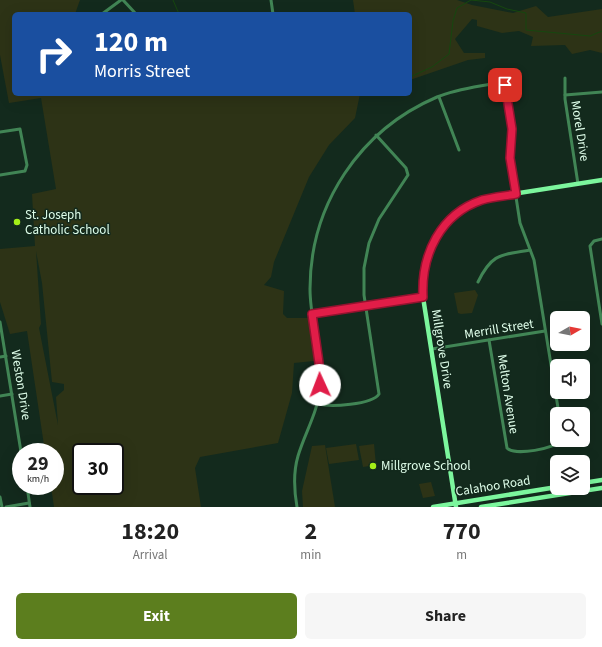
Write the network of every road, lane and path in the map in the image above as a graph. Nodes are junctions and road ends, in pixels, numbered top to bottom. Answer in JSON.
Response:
{"nodes":[{"id":1,"x":122,"y":0,"type":"edge"},
{"id":2,"x":271,"y":0,"type":"edge"},
{"id":3,"x":105,"y":12,"type":"edge"},
{"id":4,"x":134,"y":12,"type":"edge"},
{"id":5,"x":274,"y":12,"type":"edge"},
{"id":6,"x":565,"y":78,"type":"dead end"},
{"id":7,"x":602,"y":92,"type":"edge"},
{"id":8,"x":565,"y":95,"type":"junction"},
{"id":9,"x":438,"y":96,"type":"junction"},
{"id":10,"x":0,"y":132,"type":"edge"},
{"id":11,"x":376,"y":135,"type":"junction"},
{"id":12,"x":459,"y":150,"type":"dead end"},
{"id":13,"x":0,"y":175,"type":"edge"},
{"id":14,"x":602,"y":180,"type":"edge"},
{"id":15,"x":578,"y":184,"type":"junction"},
{"id":16,"x":516,"y":194,"type":"junction"},
{"id":17,"x":602,"y":239,"type":"edge"},
{"id":18,"x":530,"y":250,"type":"junction"},
{"id":19,"x":478,"y":282,"type":"dead end"},
{"id":20,"x":602,"y":293,"type":"edge"},
{"id":21,"x":597,"y":294,"type":"junction"},
{"id":22,"x":423,"y":297,"type":"junction"},
{"id":23,"x":365,"y":306,"type":"junction"},
{"id":24,"x":312,"y":314,"type":"junction"},
{"id":25,"x":0,"y":322,"type":"edge"},
{"id":26,"x":602,"y":324,"type":"edge"},
{"id":27,"x":545,"y":332,"type":"junction"},
{"id":28,"x":489,"y":340,"type":"junction"},
{"id":29,"x":432,"y":349,"type":"junction"},
{"id":30,"x":6,"y":356,"type":"junction"},
{"id":31,"x":0,"y":357,"type":"edge"},
{"id":32,"x":12,"y":394,"type":"junction"},
{"id":33,"x":0,"y":396,"type":"edge"},
{"id":34,"x":318,"y":404,"type":"junction"},
{"id":35,"x":558,"y":407,"type":"edge"},
{"id":36,"x":20,"y":443,"type":"edge"},
{"id":37,"x":550,"y":446,"type":"edge"},
{"id":38,"x":602,"y":480,"type":"edge"},
{"id":39,"x":590,"y":482,"type":"edge"},
{"id":40,"x":550,"y":488,"type":"edge"},
{"id":41,"x":602,"y":488,"type":"edge"},
{"id":42,"x":28,"y":495,"type":"edge"},
{"id":43,"x":0,"y":497,"type":"edge"},
{"id":44,"x":30,"y":505,"type":"edge"},
{"id":45,"x":456,"y":505,"type":"edge"},
{"id":46,"x":2,"y":507,"type":"edge"},
{"id":47,"x":6,"y":507,"type":"edge"},
{"id":48,"x":297,"y":507,"type":"edge"},
{"id":49,"x":433,"y":507,"type":"edge"},
{"id":50,"x":481,"y":507,"type":"edge"}],
"edges":[{"from":1,"to":3,"type":"street"},
{"from":1,"to":4,"type":"street"},
{"from":2,"to":5,"type":"street"},
{"from":6,"to":8,"type":"street"},
{"from":7,"to":8,"type":"street","name":"Morel Drive"},
{"from":8,"to":15,"type":"street","name":"Morel Drive"},
{"from":9,"to":11,"type":"street"},
{"from":9,"to":12,"type":"street"},
{"from":9,"to":16,"type":"street"},
{"from":10,"to":13,"type":"street"},
{"from":11,"to":23,"type":"street"},
{"from":11,"to":24,"type":"street"},
{"from":14,"to":15,"type":"street","name":"Millgrove Drive"},
{"from":15,"to":16,"type":"street","name":"Millgrove Drive"},
{"from":16,"to":18,"type":"street"},
{"from":16,"to":22,"type":"street","name":"Millgrove Drive"},
{"from":17,"to":21,"type":"street"},
{"from":18,"to":19,"type":"street"},
{"from":18,"to":27,"type":"street"},
{"from":20,"to":21,"type":"street"},
{"from":21,"to":26,"type":"street"},
{"from":22,"to":23,"type":"street"},
{"from":22,"to":29,"type":"street","name":"Millgrove Drive"},
{"from":23,"to":24,"type":"street"},
{"from":23,"to":34,"type":"street"},
{"from":24,"to":34,"type":"street"},
{"from":25,"to":30,"type":"street","name":"Weston Drive"},
{"from":27,"to":28,"type":"street","name":"Merrill Street"},
{"from":27,"to":35,"type":"street"},
{"from":28,"to":29,"type":"street","name":"Merrill Street"},
{"from":28,"to":37,"type":"street","name":"Melton Avenue"},
{"from":29,"to":45,"type":"street","name":"Millgrove Drive"},
{"from":30,"to":31,"type":"street"},
{"from":30,"to":32,"type":"street","name":"Weston Drive"},
{"from":32,"to":33,"type":"street"},
{"from":32,"to":36,"type":"street","name":"Weston Drive"},
{"from":34,"to":48,"type":"street"},
{"from":38,"to":39,"type":"street"},
{"from":40,"to":45,"type":"street","name":"Calahoo Road"},
{"from":41,"to":50,"type":"street","name":"Calahoo Road"},
{"from":42,"to":44,"type":"street"},
{"from":43,"to":46,"type":"street"},
{"from":44,"to":47,"type":"street"},
{"from":45,"to":49,"type":"street","name":"Calahoo Road"}]}
